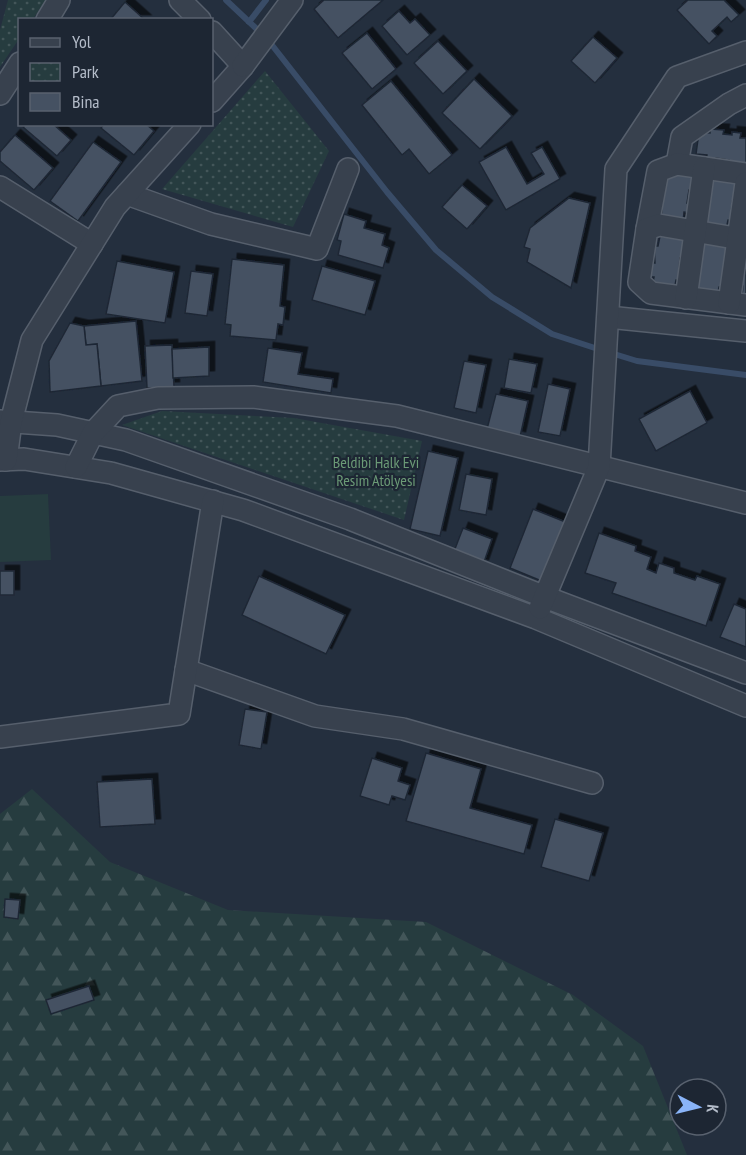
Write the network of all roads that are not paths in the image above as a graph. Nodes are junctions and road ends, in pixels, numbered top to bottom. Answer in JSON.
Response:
{"nodes":[{"id":1,"x":59,"y":0,"type":"edge"},
{"id":2,"x":180,"y":0,"type":"edge"},
{"id":3,"x":290,"y":2,"type":"edge"},
{"id":4,"x":48,"y":18,"type":"edge"},
{"id":5,"x":198,"y":18,"type":"edge"},
{"id":6,"x":213,"y":33,"type":"edge"},
{"id":7,"x":746,"y":52,"type":"edge"},
{"id":8,"x":18,"y":66,"type":"edge"},
{"id":9,"x":243,"y":66,"type":"junction"},
{"id":10,"x":0,"y":94,"type":"edge"},
{"id":11,"x":213,"y":99,"type":"edge"},
{"id":12,"x":740,"y":102,"type":"edge"},
{"id":13,"x":188,"y":126,"type":"edge"},
{"id":14,"x":677,"y":164,"type":"junction"},
{"id":15,"x":704,"y":168,"type":"junction"},
{"id":16,"x":348,"y":169,"type":"dead end"},
{"id":17,"x":746,"y":174,"type":"edge"},
{"id":18,"x":746,"y":183,"type":"edge"},
{"id":19,"x":0,"y":187,"type":"edge"},
{"id":20,"x":127,"y":194,"type":"junction"},
{"id":21,"x":647,"y":229,"type":"junction"},
{"id":22,"x":695,"y":231,"type":"junction"},
{"id":23,"x":742,"y":239,"type":"edge"},
{"id":24,"x":92,"y":244,"type":"junction"},
{"id":25,"x":686,"y":298,"type":"junction"},
{"id":26,"x":737,"y":304,"type":"edge"},
{"id":27,"x":608,"y":317,"type":"junction"},
{"id":28,"x":746,"y":331,"type":"edge"},
{"id":29,"x":6,"y":422,"type":"edge"},
{"id":30,"x":93,"y":433,"type":"junction"},
{"id":31,"x":3,"y":460,"type":"edge"},
{"id":32,"x":76,"y":467,"type":"junction"},
{"id":33,"x":599,"y":467,"type":"junction"},
{"id":34,"x":213,"y":501,"type":"junction"},
{"id":35,"x":746,"y":503,"type":"edge"},
{"id":36,"x":545,"y":597,"type":"junction"},
{"id":37,"x":536,"y":618,"type":"junction"},
{"id":38,"x":186,"y":670,"type":"junction"},
{"id":39,"x":746,"y":673,"type":"edge"},
{"id":40,"x":746,"y":706,"type":"edge"},
{"id":41,"x":0,"y":736,"type":"edge"},
{"id":42,"x":592,"y":783,"type":"dead end"}],
"edges":[{"from":1,"to":4,"type":"street"},
{"from":2,"to":5,"type":"street"},
{"from":3,"to":9,"type":"street"},
{"from":6,"to":9,"type":"street"},
{"from":7,"to":27,"type":"street"},
{"from":8,"to":10,"type":"street"},
{"from":9,"to":11,"type":"street"},
{"from":12,"to":14,"type":"street"},
{"from":13,"to":20,"type":"street"},
{"from":14,"to":15,"type":"street"},
{"from":14,"to":21,"type":"street"},
{"from":15,"to":17,"type":"street"},
{"from":15,"to":22,"type":"street"},
{"from":16,"to":20,"type":"street"},
{"from":18,"to":23,"type":"street"},
{"from":19,"to":24,"type":"street"},
{"from":20,"to":24,"type":"street"},
{"from":21,"to":22,"type":"street"},
{"from":21,"to":25,"type":"street"},
{"from":22,"to":23,"type":"street"},
{"from":22,"to":25,"type":"street"},
{"from":23,"to":26,"type":"street"},
{"from":24,"to":29,"type":"street"},
{"from":25,"to":26,"type":"street"},
{"from":27,"to":28,"type":"street"},
{"from":27,"to":33,"type":"street"},
{"from":29,"to":30,"type":"street"},
{"from":29,"to":31,"type":"street"},
{"from":30,"to":32,"type":"street"},
{"from":30,"to":33,"type":"street"},
{"from":30,"to":36,"type":"street"},
{"from":31,"to":32,"type":"street"},
{"from":32,"to":34,"type":"street"},
{"from":33,"to":35,"type":"street"},
{"from":33,"to":36,"type":"street"},
{"from":34,"to":37,"type":"street"},
{"from":34,"to":38,"type":"street"},
{"from":36,"to":37,"type":"street"},
{"from":36,"to":39,"type":"street"},
{"from":37,"to":40,"type":"street"},
{"from":38,"to":41,"type":"street"},
{"from":38,"to":42,"type":"street"}]}
